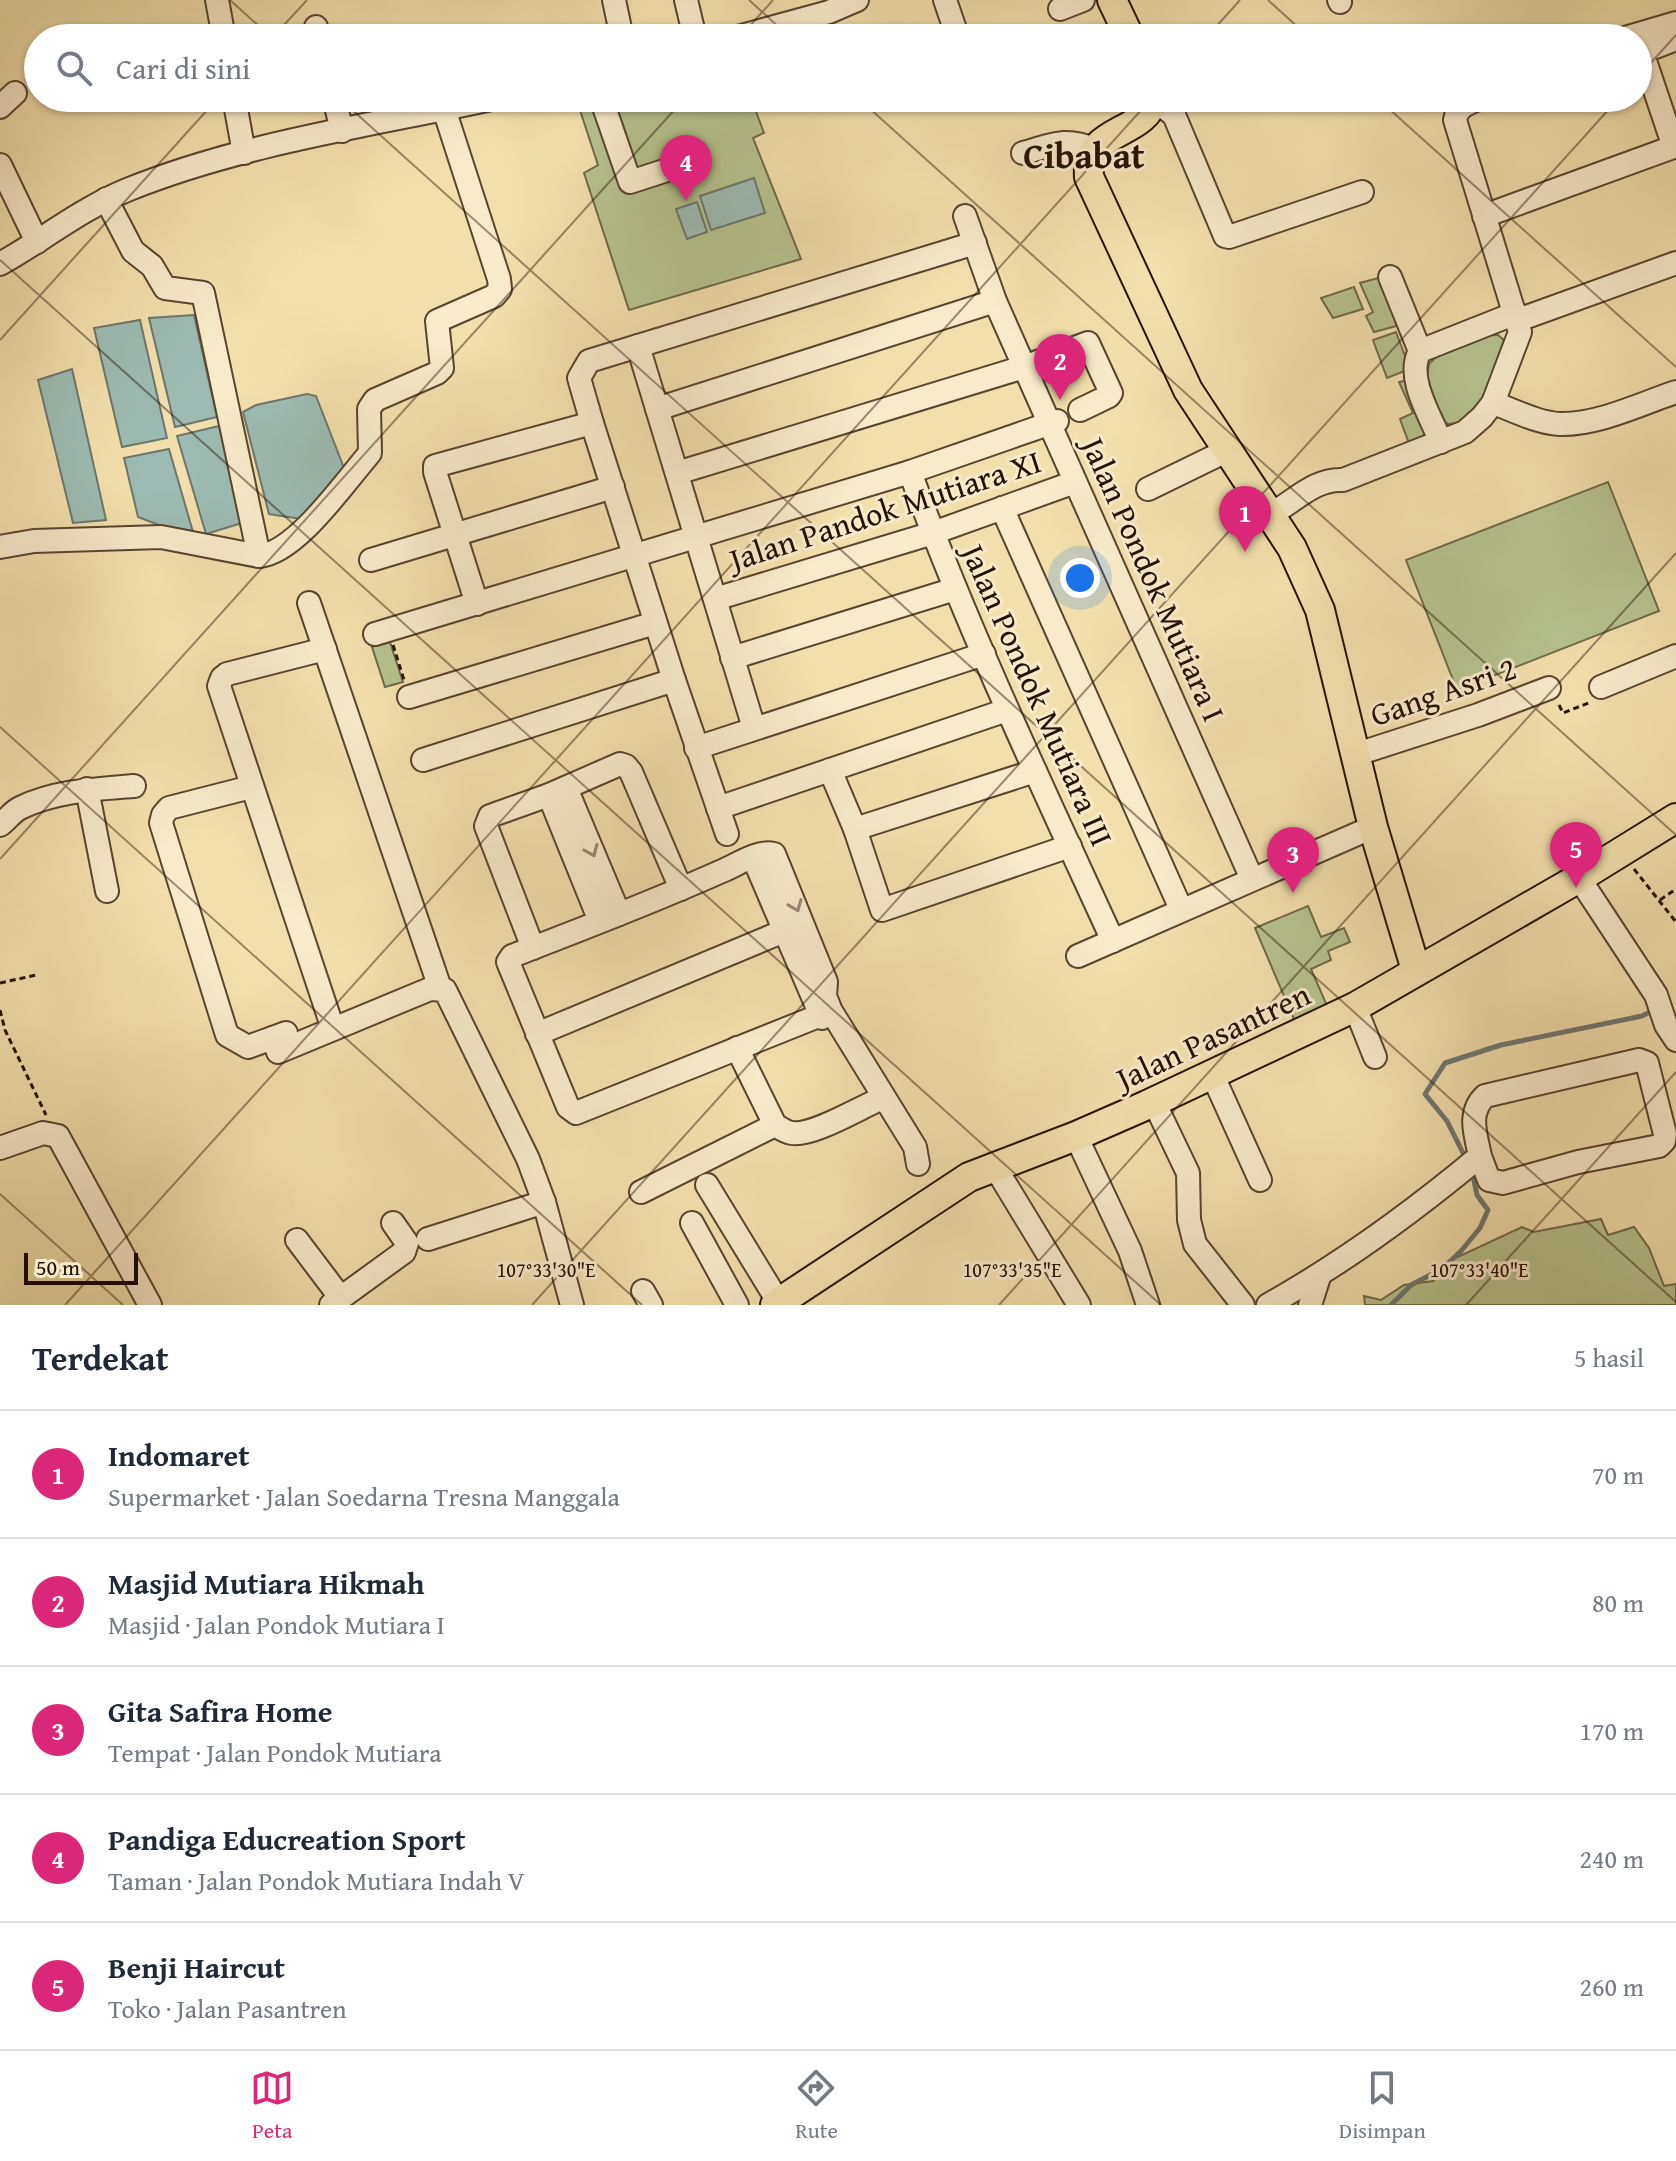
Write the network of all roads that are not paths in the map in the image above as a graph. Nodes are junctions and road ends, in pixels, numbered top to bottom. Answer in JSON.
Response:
{"nodes":[{"id":1,"x":217,"y":0,"type":"edge"},
{"id":2,"x":614,"y":0,"type":"edge"},
{"id":3,"x":686,"y":0,"type":"edge"},
{"id":4,"x":857,"y":0,"type":"edge"},
{"id":5,"x":945,"y":0,"type":"edge"},
{"id":6,"x":1083,"y":0,"type":"edge"},
{"id":7,"x":1112,"y":0,"type":"edge"},
{"id":8,"x":826,"y":6,"type":"edge"},
{"id":9,"x":1060,"y":9,"type":"dead end"},
{"id":10,"x":1676,"y":23,"type":"edge"},
{"id":11,"x":221,"y":24,"type":"edge"},
{"id":12,"x":619,"y":24,"type":"edge"},
{"id":13,"x":692,"y":24,"type":"edge"},
{"id":14,"x":774,"y":24,"type":"edge"},
{"id":15,"x":953,"y":24,"type":"edge"},
{"id":16,"x":1123,"y":24,"type":"edge"},
{"id":17,"x":1652,"y":33,"type":"edge"},
{"id":18,"x":1676,"y":39,"type":"edge"},
{"id":19,"x":1652,"y":40,"type":"edge"},
{"id":20,"x":1652,"y":84,"type":"edge"},
{"id":21,"x":237,"y":112,"type":"edge"},
{"id":22,"x":337,"y":112,"type":"edge"},
{"id":23,"x":430,"y":112,"type":"edge"},
{"id":24,"x":445,"y":112,"type":"edge"},
{"id":25,"x":606,"y":112,"type":"edge"},
{"id":26,"x":1147,"y":112,"type":"edge"},
{"id":27,"x":1170,"y":112,"type":"edge"},
{"id":28,"x":1457,"y":112,"type":"edge"},
{"id":29,"x":342,"y":131,"type":"junction"},
{"id":30,"x":1675,"y":147,"type":"edge"},
{"id":31,"x":1094,"y":149,"type":"junction"},
{"id":32,"x":244,"y":153,"type":"junction"},
{"id":33,"x":1023,"y":153,"type":"dead end"},
{"id":34,"x":698,"y":160,"type":"dead end"},
{"id":35,"x":0,"y":165,"type":"edge"},
{"id":36,"x":1362,"y":192,"type":"dead end"},
{"id":37,"x":106,"y":199,"type":"junction"},
{"id":38,"x":965,"y":216,"type":"dead end"},
{"id":39,"x":1484,"y":216,"type":"junction"},
{"id":40,"x":37,"y":242,"type":"junction"},
{"id":41,"x":975,"y":243,"type":"junction"},
{"id":42,"x":1676,"y":263,"type":"edge"},
{"id":43,"x":0,"y":264,"type":"edge"},
{"id":44,"x":1390,"y":277,"type":"dead end"},
{"id":45,"x":1676,"y":277,"type":"edge"},
{"id":46,"x":995,"y":301,"type":"junction"},
{"id":47,"x":1518,"y":321,"type":"junction"},
{"id":48,"x":638,"y":346,"type":"junction"},
{"id":49,"x":1420,"y":351,"type":"junction"},
{"id":50,"x":1024,"y":367,"type":"junction"},
{"id":51,"x":1676,"y":392,"type":"edge"},
{"id":52,"x":1493,"y":403,"type":"junction"},
{"id":53,"x":657,"y":409,"type":"junction"},
{"id":54,"x":1080,"y":410,"type":"dead end"},
{"id":55,"x":1054,"y":422,"type":"junction"},
{"id":56,"x":592,"y":423,"type":"junction"},
{"id":57,"x":1441,"y":442,"type":"junction"},
{"id":58,"x":1228,"y":450,"type":"junction"},
{"id":59,"x":910,"y":472,"type":"junction"},
{"id":60,"x":677,"y":473,"type":"junction"},
{"id":61,"x":1075,"y":482,"type":"junction"},
{"id":62,"x":613,"y":487,"type":"junction"},
{"id":63,"x":1148,"y":489,"type":"dead end"},
{"id":64,"x":1002,"y":508,"type":"junction"},
{"id":65,"x":1279,"y":510,"type":"junction"},
{"id":66,"x":933,"y":533,"type":"junction"},
{"id":67,"x":454,"y":536,"type":"junction"},
{"id":68,"x":696,"y":536,"type":"junction"},
{"id":69,"x":0,"y":547,"type":"edge"},
{"id":70,"x":633,"y":555,"type":"junction"},
{"id":71,"x":259,"y":556,"type":"junction"},
{"id":72,"x":371,"y":560,"type":"dead end"},
{"id":73,"x":955,"y":589,"type":"junction"},
{"id":74,"x":715,"y":599,"type":"junction"},
{"id":75,"x":309,"y":603,"type":"dead end"},
{"id":76,"x":477,"y":604,"type":"junction"},
{"id":77,"x":655,"y":623,"type":"junction"},
{"id":78,"x":381,"y":632,"type":"road end"},
{"id":79,"x":325,"y":649,"type":"junction"},
{"id":80,"x":984,"y":654,"type":"junction"},
{"id":81,"x":1676,"y":656,"type":"edge"},
{"id":82,"x":732,"y":658,"type":"junction"},
{"id":83,"x":674,"y":680,"type":"junction"},
{"id":84,"x":1601,"y":687,"type":"road end"},
{"id":85,"x":1549,"y":688,"type":"road end"},
{"id":86,"x":409,"y":697,"type":"road end"},
{"id":87,"x":1007,"y":710,"type":"junction"},
{"id":88,"x":754,"y":728,"type":"junction"},
{"id":89,"x":696,"y":748,"type":"junction"},
{"id":90,"x":1357,"y":754,"type":"junction"},
{"id":91,"x":423,"y":760,"type":"dead end"},
{"id":92,"x":830,"y":770,"type":"junction"},
{"id":93,"x":1035,"y":771,"type":"junction"},
{"id":94,"x":134,"y":786,"type":"dead end"},
{"id":95,"x":251,"y":787,"type":"junction"},
{"id":96,"x":87,"y":789,"type":"junction"},
{"id":97,"x":558,"y":791,"type":"junction"},
{"id":98,"x":718,"y":808,"type":"junction"},
{"id":99,"x":1676,"y":818,"type":"edge"},
{"id":100,"x":0,"y":825,"type":"edge"},
{"id":101,"x":1373,"y":827,"type":"junction"},
{"id":102,"x":855,"y":829,"type":"junction"},
{"id":103,"x":727,"y":834,"type":"dead end"},
{"id":104,"x":1070,"y":846,"type":"junction"},
{"id":105,"x":753,"y":857,"type":"junction"},
{"id":106,"x":1579,"y":878,"type":"junction"},
{"id":107,"x":1252,"y":879,"type":"junction"},
{"id":108,"x":681,"y":889,"type":"junction"},
{"id":109,"x":107,"y":891,"type":"dead end"},
{"id":110,"x":1181,"y":909,"type":"junction"},
{"id":111,"x":610,"y":917,"type":"junction"},
{"id":112,"x":784,"y":931,"type":"junction"},
{"id":113,"x":1113,"y":941,"type":"junction"},
{"id":114,"x":533,"y":948,"type":"junction"},
{"id":115,"x":1078,"y":956,"type":"dead end"},
{"id":116,"x":1416,"y":970,"type":"junction"},
{"id":117,"x":440,"y":988,"type":"junction"},
{"id":118,"x":1355,"y":1007,"type":"junction"},
{"id":119,"x":826,"y":1013,"type":"junction"},
{"id":120,"x":330,"y":1023,"type":"junction"},
{"id":121,"x":537,"y":1034,"type":"junction"},
{"id":122,"x":1676,"y":1040,"type":"edge"},
{"id":123,"x":737,"y":1048,"type":"junction"},
{"id":124,"x":1375,"y":1057,"type":"dead end"},
{"id":125,"x":1213,"y":1076,"type":"junction"},
{"id":126,"x":1150,"y":1103,"type":"junction"},
{"id":127,"x":882,"y":1106,"type":"junction"},
{"id":128,"x":775,"y":1125,"type":"junction"},
{"id":129,"x":1076,"y":1136,"type":"junction"},
{"id":130,"x":0,"y":1148,"type":"edge"},
{"id":131,"x":1480,"y":1156,"type":"junction"},
{"id":132,"x":995,"y":1167,"type":"junction"},
{"id":133,"x":1260,"y":1180,"type":"dead end"},
{"id":134,"x":707,"y":1185,"type":"dead end"},
{"id":135,"x":641,"y":1192,"type":"dead end"},
{"id":136,"x":938,"y":1196,"type":"junction"},
{"id":137,"x":544,"y":1202,"type":"junction"},
{"id":138,"x":393,"y":1223,"type":"dead end"},
{"id":139,"x":692,"y":1223,"type":"dead end"},
{"id":140,"x":428,"y":1239,"type":"dead end"},
{"id":141,"x":297,"y":1240,"type":"dead end"},
{"id":142,"x":1319,"y":1277,"type":"junction"},
{"id":143,"x":336,"y":1301,"type":"edge"},
{"id":144,"x":777,"y":1304,"type":"edge"},
{"id":145,"x":150,"y":1305,"type":"edge"},
{"id":146,"x":572,"y":1305,"type":"edge"},
{"id":147,"x":737,"y":1305,"type":"edge"},
{"id":148,"x":1079,"y":1305,"type":"edge"},
{"id":149,"x":1148,"y":1305,"type":"edge"},
{"id":150,"x":1234,"y":1305,"type":"edge"},
{"id":151,"x":1243,"y":1305,"type":"edge"},
{"id":152,"x":1268,"y":1305,"type":"edge"},
{"id":153,"x":1310,"y":1305,"type":"edge"}],
"edges":[{"from":1,"to":11,"type":"street"},
{"from":2,"to":12,"type":"street"},
{"from":3,"to":13,"type":"street"},
{"from":4,"to":8,"type":"street"},
{"from":5,"to":15,"type":"street"},
{"from":6,"to":9,"type":"street"},
{"from":7,"to":16,"type":"main road"},
{"from":8,"to":14,"type":"street"},
{"from":10,"to":17,"type":"street"},
{"from":18,"to":19,"type":"street"},
{"from":20,"to":30,"type":"street"},
{"from":21,"to":32,"type":"street"},
{"from":22,"to":29,"type":"street"},
{"from":23,"to":29,"type":"street"},
{"from":24,"to":71,"type":"street"},
{"from":25,"to":34,"type":"street"},
{"from":26,"to":31,"type":"main road"},
{"from":27,"to":36,"type":"street"},
{"from":28,"to":39,"type":"street"},
{"from":29,"to":32,"type":"street"},
{"from":30,"to":39,"type":"street"},
{"from":31,"to":33,"type":"street"},
{"from":31,"to":58,"type":"main road"},
{"from":32,"to":37,"type":"street"},
{"from":35,"to":40,"type":"street"},
{"from":37,"to":40,"type":"street"},
{"from":37,"to":71,"type":"street"},
{"from":38,"to":41,"type":"street","name":"Jalan Pondok Mutiara I"},
{"from":39,"to":47,"type":"street"},
{"from":40,"to":43,"type":"street"},
{"from":41,"to":46,"type":"street","name":"Jalan Pondok Mutiara I"},
{"from":41,"to":48,"type":"street"},
{"from":42,"to":47,"type":"street"},
{"from":44,"to":49,"type":"street"},
{"from":45,"to":47,"type":"street"},
{"from":46,"to":50,"type":"street","name":"Jalan Pondok Mutiara I"},
{"from":46,"to":53,"type":"street"},
{"from":47,"to":49,"type":"street"},
{"from":47,"to":52,"type":"street"},
{"from":48,"to":53,"type":"street"},
{"from":48,"to":56,"type":"street"},
{"from":49,"to":57,"type":"street"},
{"from":50,"to":54,"type":"street"},
{"from":50,"to":55,"type":"street","name":"Jalan Pondok Mutiara I"},
{"from":50,"to":60,"type":"street"},
{"from":51,"to":52,"type":"street"},
{"from":52,"to":57,"type":"street"},
{"from":53,"to":60,"type":"street"},
{"from":55,"to":59,"type":"street"},
{"from":55,"to":61,"type":"street","name":"Jalan Pondok Mutiara I"},
{"from":56,"to":62,"type":"street"},
{"from":56,"to":67,"type":"street"},
{"from":57,"to":65,"type":"street"},
{"from":58,"to":63,"type":"street"},
{"from":58,"to":65,"type":"main road"},
{"from":59,"to":66,"type":"street","name":"Jalan Pondok Mutiara III"},
{"from":59,"to":68,"type":"street"},
{"from":60,"to":68,"type":"street"},
{"from":61,"to":64,"type":"street","name":"Jalan Pandok Mutiara XI"},
{"from":61,"to":107,"type":"street","name":"Jalan Pondok Mutiara I"},
{"from":62,"to":67,"type":"street"},
{"from":62,"to":70,"type":"street"},
{"from":64,"to":66,"type":"street","name":"Jalan Pandok Mutiara XI"},
{"from":64,"to":110,"type":"street"},
{"from":65,"to":90,"type":"main road"},
{"from":66,"to":73,"type":"street","name":"Jalan Pondok Mutiara III"},
{"from":66,"to":74,"type":"street","name":"Jalan Pandok Mutiara XI"},
{"from":67,"to":72,"type":"street"},
{"from":67,"to":76,"type":"street"},
{"from":68,"to":70,"type":"street"},
{"from":68,"to":74,"type":"street"},
{"from":69,"to":71,"type":"street"},
{"from":70,"to":76,"type":"street"},
{"from":70,"to":77,"type":"street"},
{"from":73,"to":80,"type":"street","name":"Jalan Pondok Mutiara III"},
{"from":73,"to":82,"type":"street"},
{"from":74,"to":82,"type":"street"},
{"from":75,"to":79,"type":"street"},
{"from":76,"to":78,"type":"street"},
{"from":77,"to":83,"type":"street"},
{"from":77,"to":86,"type":"street"},
{"from":79,"to":95,"type":"street"},
{"from":79,"to":117,"type":"street"},
{"from":80,"to":87,"type":"street","name":"Jalan Pondok Mutiara III"},
{"from":80,"to":88,"type":"street"},
{"from":81,"to":84,"type":"street"},
{"from":82,"to":88,"type":"street"},
{"from":83,"to":89,"type":"street"},
{"from":83,"to":91,"type":"street"},
{"from":85,"to":90,"type":"street","name":"Gang Asri 2"},
{"from":87,"to":92,"type":"street"},
{"from":87,"to":93,"type":"street","name":"Jalan Pondok Mutiara III"},
{"from":88,"to":89,"type":"street"},
{"from":89,"to":98,"type":"street"},
{"from":90,"to":101,"type":"main road"},
{"from":92,"to":98,"type":"street"},
{"from":92,"to":102,"type":"street"},
{"from":93,"to":102,"type":"street"},
{"from":93,"to":104,"type":"street","name":"Jalan Pondok Mutiara III"},
{"from":94,"to":96,"type":"street"},
{"from":95,"to":120,"type":"street"},
{"from":95,"to":120,"type":"street"},
{"from":96,"to":100,"type":"street"},
{"from":96,"to":109,"type":"street"},
{"from":97,"to":108,"type":"street"},
{"from":97,"to":111,"type":"street"},
{"from":97,"to":114,"type":"street"},
{"from":98,"to":103,"type":"street"},
{"from":99,"to":106,"type":"main road","name":"Jalan Pasantren"},
{"from":101,"to":107,"type":"street"},
{"from":101,"to":116,"type":"main road"},
{"from":102,"to":104,"type":"street"},
{"from":104,"to":113,"type":"street","name":"Jalan Pondok Mutiara III"},
{"from":105,"to":108,"type":"street"},
{"from":105,"to":112,"type":"street"},
{"from":105,"to":119,"type":"street","one_way":true},
{"from":106,"to":116,"type":"main road","name":"Jalan Pasantren"},
{"from":106,"to":122,"type":"street"},
{"from":107,"to":110,"type":"street"},
{"from":108,"to":111,"type":"street"},
{"from":110,"to":113,"type":"street"},
{"from":111,"to":114,"type":"street"},
{"from":112,"to":119,"type":"street"},
{"from":112,"to":121,"type":"street"},
{"from":113,"to":115,"type":"street"},
{"from":114,"to":121,"type":"street"},
{"from":116,"to":118,"type":"main road","name":"Jalan Pasantren"},
{"from":117,"to":120,"type":"street"},
{"from":117,"to":137,"type":"street"},
{"from":118,"to":124,"type":"street"},
{"from":118,"to":125,"type":"main road","name":"Jalan Pasantren"},
{"from":119,"to":123,"type":"street"},
{"from":119,"to":127,"type":"street"},
{"from":121,"to":123,"type":"street"},
{"from":123,"to":128,"type":"street"},
{"from":125,"to":126,"type":"main road","name":"Jalan Pasantren"},
{"from":125,"to":133,"type":"street"},
{"from":126,"to":129,"type":"main road","name":"Jalan Pasantren"},
{"from":126,"to":150,"type":"street"},
{"from":126,"to":151,"type":"street"},
{"from":127,"to":128,"type":"street"},
{"from":127,"to":136,"type":"street"},
{"from":128,"to":135,"type":"street"},
{"from":129,"to":132,"type":"main road","name":"Jalan Pasantren"},
{"from":129,"to":149,"type":"street"},
{"from":130,"to":145,"type":"street"},
{"from":131,"to":131,"type":"street"},
{"from":131,"to":142,"type":"street"},
{"from":132,"to":136,"type":"main road","name":"Jalan Pasantren"},
{"from":132,"to":148,"type":"street"},
{"from":134,"to":144,"type":"street"},
{"from":136,"to":144,"type":"main road","name":"Jalan Pasantren"},
{"from":137,"to":140,"type":"street"},
{"from":137,"to":146,"type":"street"},
{"from":138,"to":143,"type":"street"},
{"from":139,"to":147,"type":"street"},
{"from":141,"to":143,"type":"street"},
{"from":142,"to":152,"type":"street"},
{"from":142,"to":153,"type":"street"}]}
